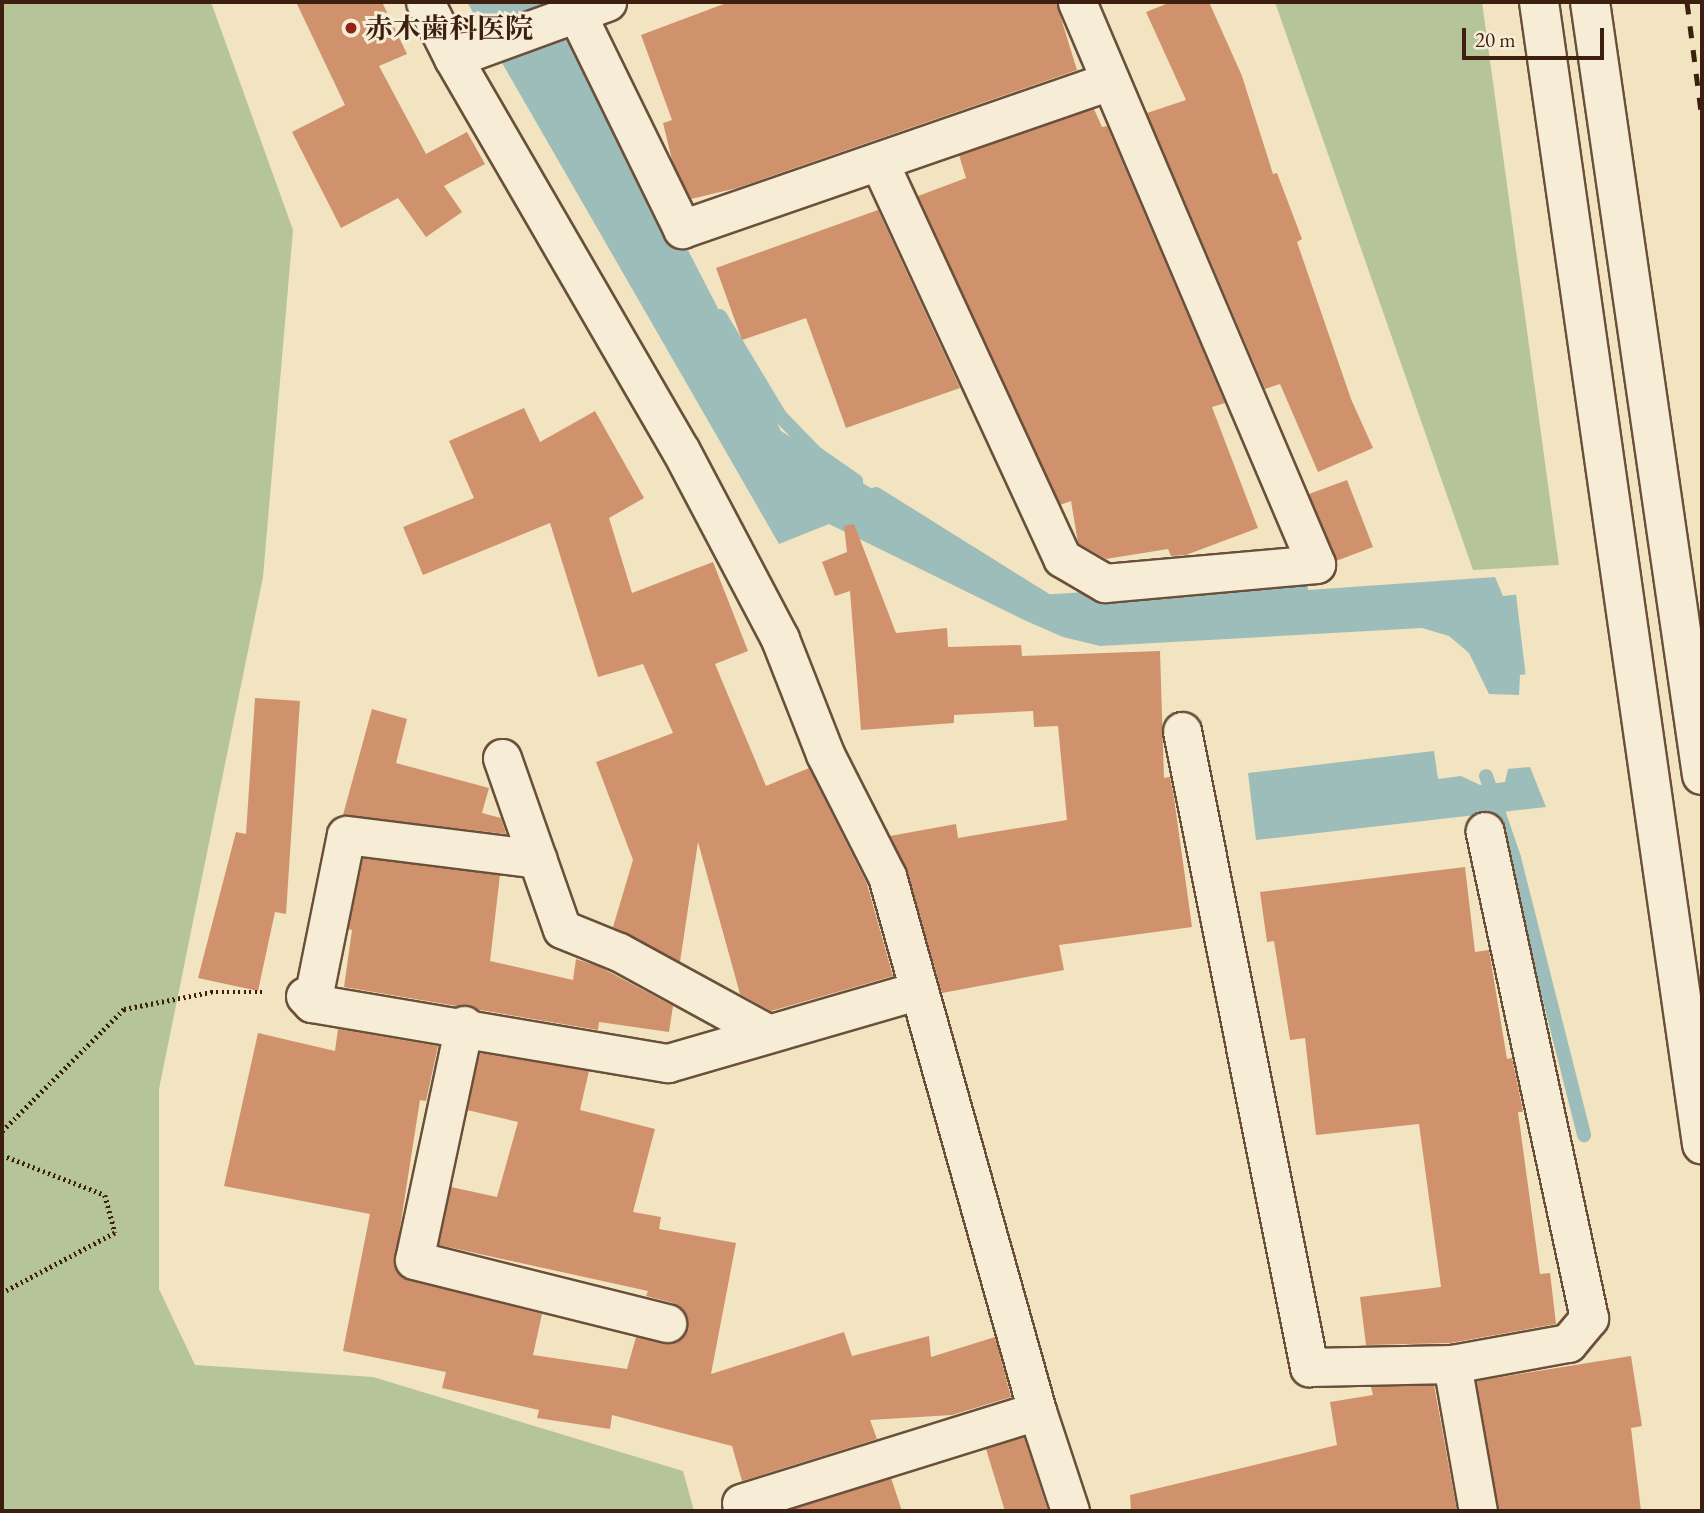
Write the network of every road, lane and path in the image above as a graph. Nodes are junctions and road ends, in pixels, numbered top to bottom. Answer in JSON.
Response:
{"nodes":[{"id":1,"x":425,"y":2,"type":"edge"},
{"id":2,"x":1077,"y":2,"type":"edge"},
{"id":3,"x":1539,"y":2,"type":"edge"},
{"id":4,"x":1590,"y":2,"type":"edge"},
{"id":5,"x":585,"y":5,"type":"edge"},
{"id":6,"x":453,"y":58,"type":"junction"},
{"id":7,"x":1111,"y":81,"type":"junction"},
{"id":8,"x":880,"y":164,"type":"junction"},
{"id":9,"x":1182,"y":731,"type":"dead end"},
{"id":10,"x":502,"y":758,"type":"dead end"},
{"id":11,"x":1702,"y":775,"type":"edge"},
{"id":12,"x":1485,"y":831,"type":"dead end"},
{"id":13,"x":538,"y":859,"type":"junction"},
{"id":14,"x":919,"y":990,"type":"junction"},
{"id":15,"x":309,"y":1000,"type":"junction"},
{"id":16,"x":464,"y":1025,"type":"junction"},
{"id":17,"x":765,"y":1031,"type":"junction"},
{"id":18,"x":2,"y":1131,"type":"edge"},
{"id":19,"x":1702,"y":1144,"type":"edge"},
{"id":20,"x":2,"y":1155,"type":"edge"},
{"id":21,"x":2,"y":1293,"type":"edge"},
{"id":22,"x":667,"y":1323,"type":"dead end"},
{"id":23,"x":1452,"y":1364,"type":"junction"},
{"id":24,"x":1037,"y":1411,"type":"junction"},
{"id":25,"x":741,"y":1503,"type":"dead end"},
{"id":26,"x":1070,"y":1511,"type":"edge"},
{"id":27,"x":1478,"y":1511,"type":"edge"}],
"edges":[{"from":1,"to":6,"type":"street"},
{"from":2,"to":7,"type":"street"},
{"from":3,"to":19,"type":"street"},
{"from":4,"to":11,"type":"street"},
{"from":5,"to":6,"type":"street"},
{"from":5,"to":8,"type":"street"},
{"from":6,"to":14,"type":"street"},
{"from":7,"to":8,"type":"street"},
{"from":7,"to":8,"type":"street"},
{"from":9,"to":23,"type":"street"},
{"from":10,"to":13,"type":"street"},
{"from":12,"to":23,"type":"street"},
{"from":13,"to":15,"type":"street"},
{"from":13,"to":17,"type":"street"},
{"from":14,"to":17,"type":"street"},
{"from":14,"to":24,"type":"street"},
{"from":15,"to":16,"type":"street"},
{"from":15,"to":18,"type":"path"},
{"from":16,"to":17,"type":"street"},
{"from":16,"to":22,"type":"street"},
{"from":20,"to":21,"type":"path"},
{"from":23,"to":27,"type":"street"},
{"from":24,"to":25,"type":"street"},
{"from":24,"to":26,"type":"street"}]}
